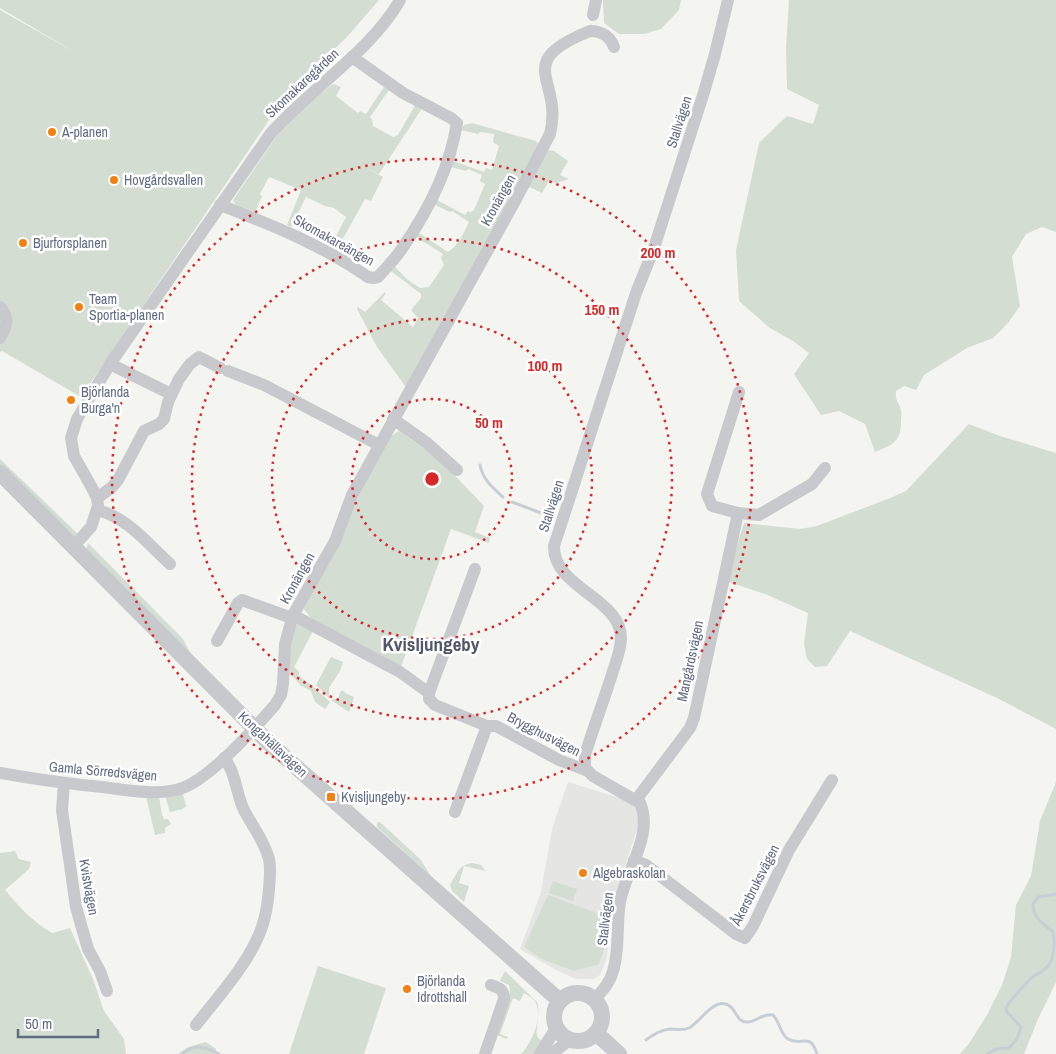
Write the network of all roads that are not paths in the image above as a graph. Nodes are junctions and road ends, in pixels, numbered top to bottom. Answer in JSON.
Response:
{"nodes":[{"id":1,"x":400,"y":0,"type":"edge"},
{"id":2,"x":596,"y":0,"type":"edge"},
{"id":3,"x":728,"y":0,"type":"edge"},
{"id":4,"x":593,"y":15,"type":"dead end"},
{"id":5,"x":614,"y":46,"type":"dead end"},
{"id":6,"x":352,"y":57,"type":"junction"},
{"id":7,"x":220,"y":205,"type":"junction"},
{"id":8,"x":0,"y":307,"type":"edge"},
{"id":9,"x":0,"y":338,"type":"edge"},
{"id":10,"x":110,"y":364,"type":"junction"},
{"id":11,"x":739,"y":392,"type":"dead end"},
{"id":12,"x":171,"y":394,"type":"junction"},
{"id":13,"x":393,"y":420,"type":"junction"},
{"id":14,"x":379,"y":445,"type":"junction"},
{"id":15,"x":825,"y":468,"type":"dead end"},
{"id":16,"x":457,"y":470,"type":"dead end"},
{"id":17,"x":0,"y":473,"type":"edge"},
{"id":18,"x":97,"y":504,"type":"junction"},
{"id":19,"x":738,"y":513,"type":"junction"},
{"id":20,"x":73,"y":547,"type":"junction"},
{"id":21,"x":170,"y":564,"type":"dead end"},
{"id":22,"x":475,"y":569,"type":"dead end"},
{"id":23,"x":292,"y":616,"type":"junction"},
{"id":24,"x":217,"y":641,"type":"dead end"},
{"id":25,"x":429,"y":693,"type":"junction"},
{"id":26,"x":487,"y":726,"type":"junction"},
{"id":27,"x":255,"y":728,"type":"junction"},
{"id":28,"x":224,"y":758,"type":"junction"},
{"id":29,"x":588,"y":772,"type":"junction"},
{"id":30,"x":0,"y":774,"type":"edge"},
{"id":31,"x":832,"y":780,"type":"dead end"},
{"id":32,"x":64,"y":783,"type":"junction"},
{"id":33,"x":636,"y":800,"type":"junction"},
{"id":34,"x":455,"y":812,"type":"dead end"},
{"id":35,"x":634,"y":860,"type":"junction"},
{"id":36,"x":491,"y":985,"type":"dead end"},
{"id":37,"x":107,"y":991,"type":"dead end"},
{"id":38,"x":594,"y":1000,"type":"junction"},
{"id":39,"x":560,"y":1001,"type":"junction"},
{"id":40,"x":196,"y":1025,"type":"dead end"},
{"id":41,"x":556,"y":1028,"type":"junction"},
{"id":42,"x":596,"y":1033,"type":"junction"},
{"id":43,"x":570,"y":1040,"type":"junction"},
{"id":44,"x":485,"y":1054,"type":"edge"},
{"id":45,"x":540,"y":1054,"type":"edge"},
{"id":46,"x":551,"y":1054,"type":"edge"},
{"id":47,"x":619,"y":1054,"type":"edge"}],
"edges":[{"from":1,"to":6,"type":"street","name":"Skomakaregården"},
{"from":2,"to":4,"type":"street"},
{"from":3,"to":29,"type":"street","name":"Stallvägen"},
{"from":5,"to":13,"type":"street","name":"Kronängen"},
{"from":6,"to":7,"type":"street","name":"Skomakaregården"},
{"from":6,"to":7,"type":"street","name":"Skomakareängen"},
{"from":7,"to":10,"type":"street","name":"Skomakaregården"},
{"from":8,"to":9,"type":"street"},
{"from":10,"to":12,"type":"street"},
{"from":10,"to":18,"type":"street","name":"Skomakaregården"},
{"from":11,"to":19,"type":"street"},
{"from":12,"to":14,"type":"street"},
{"from":12,"to":18,"type":"street"},
{"from":13,"to":14,"type":"street","name":"Kronängen"},
{"from":13,"to":16,"type":"street"},
{"from":14,"to":23,"type":"street","name":"Kronängen"},
{"from":15,"to":19,"type":"street"},
{"from":17,"to":20,"type":"street","name":"Kongahällavägen"},
{"from":18,"to":20,"type":"street"},
{"from":18,"to":21,"type":"street"},
{"from":19,"to":33,"type":"street","name":"Mangårdsvägen"},
{"from":20,"to":27,"type":"street","name":"Kongahällavägen"},
{"from":22,"to":25,"type":"street"},
{"from":23,"to":24,"type":"street","name":"Brygghusvägen"},
{"from":23,"to":25,"type":"street","name":"Brygghusvägen"},
{"from":23,"to":27,"type":"street","name":"Kronängen"},
{"from":25,"to":26,"type":"street","name":"Brygghusvägen"},
{"from":26,"to":29,"type":"street","name":"Brygghusvägen"},
{"from":26,"to":34,"type":"street","name":"Brygghusvägen"},
{"from":27,"to":28,"type":"street","name":"Gamla Sörredsvägen"},
{"from":27,"to":39,"type":"street","name":"Kongahällavägen"},
{"from":28,"to":32,"type":"street","name":"Gamla Sörredsvägen"},
{"from":28,"to":40,"type":"street"},
{"from":29,"to":33,"type":"street"},
{"from":30,"to":32,"type":"street","name":"Gamla Sörredsvägen"},
{"from":31,"to":35,"type":"street","name":"Åkersbruksvägen"},
{"from":32,"to":37,"type":"street","name":"Kvistvägen"},
{"from":33,"to":35,"type":"street","name":"Stallvägen"},
{"from":35,"to":38,"type":"street","name":"Stallvägen"},
{"from":36,"to":44,"type":"street"},
{"from":38,"to":39,"type":"street"},
{"from":38,"to":42,"type":"street"},
{"from":39,"to":41,"type":"street"},
{"from":41,"to":43,"type":"street"},
{"from":41,"to":45,"type":"street"},
{"from":42,"to":43,"type":"street"},
{"from":42,"to":47,"type":"street"},
{"from":43,"to":46,"type":"street"}]}
